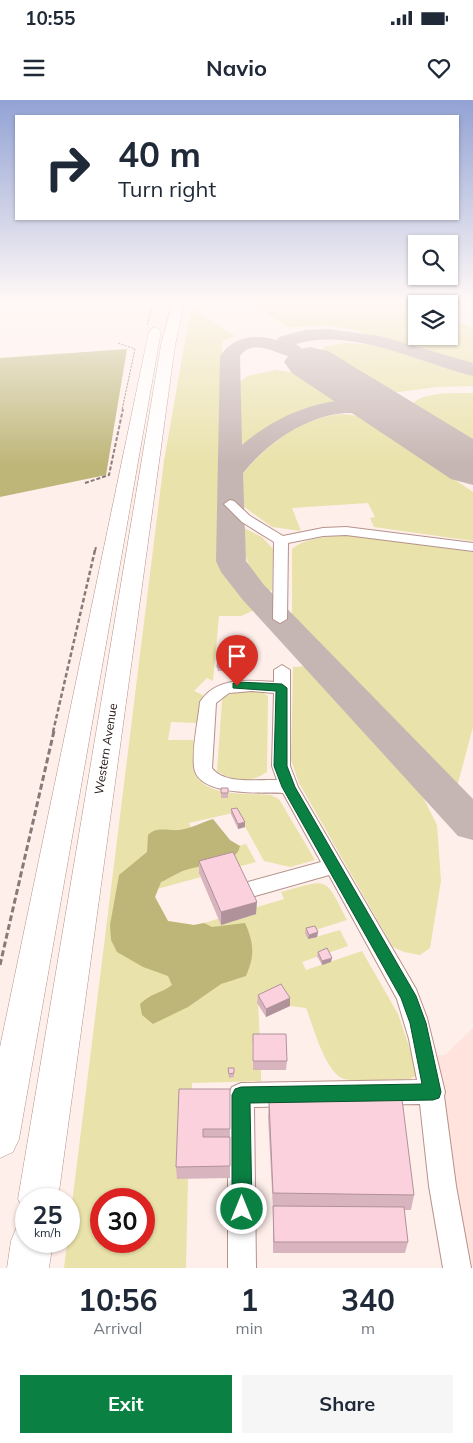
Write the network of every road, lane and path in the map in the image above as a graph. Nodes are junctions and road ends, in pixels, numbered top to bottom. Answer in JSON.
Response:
{"nodes":[{"id":1,"x":134,"y":356,"type":"edge"},
{"id":2,"x":138,"y":356,"type":"edge"},
{"id":3,"x":150,"y":356,"type":"edge"},
{"id":4,"x":166,"y":356,"type":"edge"},
{"id":5,"x":111,"y":479,"type":"dead end"},
{"id":6,"x":85,"y":483,"type":"dead end"},
{"id":7,"x":230,"y":504,"type":"dead end"},
{"id":8,"x":281,"y":540,"type":"junction"},
{"id":9,"x":96,"y":546,"type":"dead end"},
{"id":10,"x":473,"y":548,"type":"edge"},
{"id":11,"x":280,"y":619,"type":"dead end"},
{"id":12,"x":282,"y":679,"type":"joint"},
{"id":13,"x":289,"y":787,"type":"junction"},
{"id":14,"x":335,"y":866,"type":"junction"},
{"id":15,"x":255,"y":888,"type":"dead end"},
{"id":16,"x":0,"y":965,"type":"edge"},
{"id":17,"x":22,"y":1023,"type":"junction"},
{"id":18,"x":0,"y":1058,"type":"edge"},
{"id":19,"x":433,"y":1092,"type":"junction"},
{"id":20,"x":0,"y":1139,"type":"edge"},
{"id":21,"x":40,"y":1188,"type":"edge"},
{"id":22,"x":30,"y":1253,"type":"edge"},
{"id":23,"x":28,"y":1268,"type":"edge"},
{"id":24,"x":242,"y":1268,"type":"edge"},
{"id":25,"x":457,"y":1268,"type":"edge"}],
"edges":[{"from":1,"to":6,"type":"path"},
{"from":2,"to":5,"type":"path"},
{"from":3,"to":17,"type":"highway"},
{"from":4,"to":21,"type":"highway","name":"Western Avenue"},
{"from":7,"to":8,"type":"street"},
{"from":8,"to":10,"type":"street"},
{"from":8,"to":11,"type":"street"},
{"from":9,"to":16,"type":"path"},
{"from":12,"to":13,"type":"lane"},
{"from":12,"to":13,"type":"street"},
{"from":13,"to":14,"type":"lane"},
{"from":14,"to":15,"type":"street"},
{"from":14,"to":19,"type":"lane"},
{"from":17,"to":18,"type":"street"},
{"from":17,"to":20,"type":"highway"},
{"from":19,"to":24,"type":"street"},
{"from":19,"to":25,"type":"street"},
{"from":22,"to":23,"type":"highway"}]}
